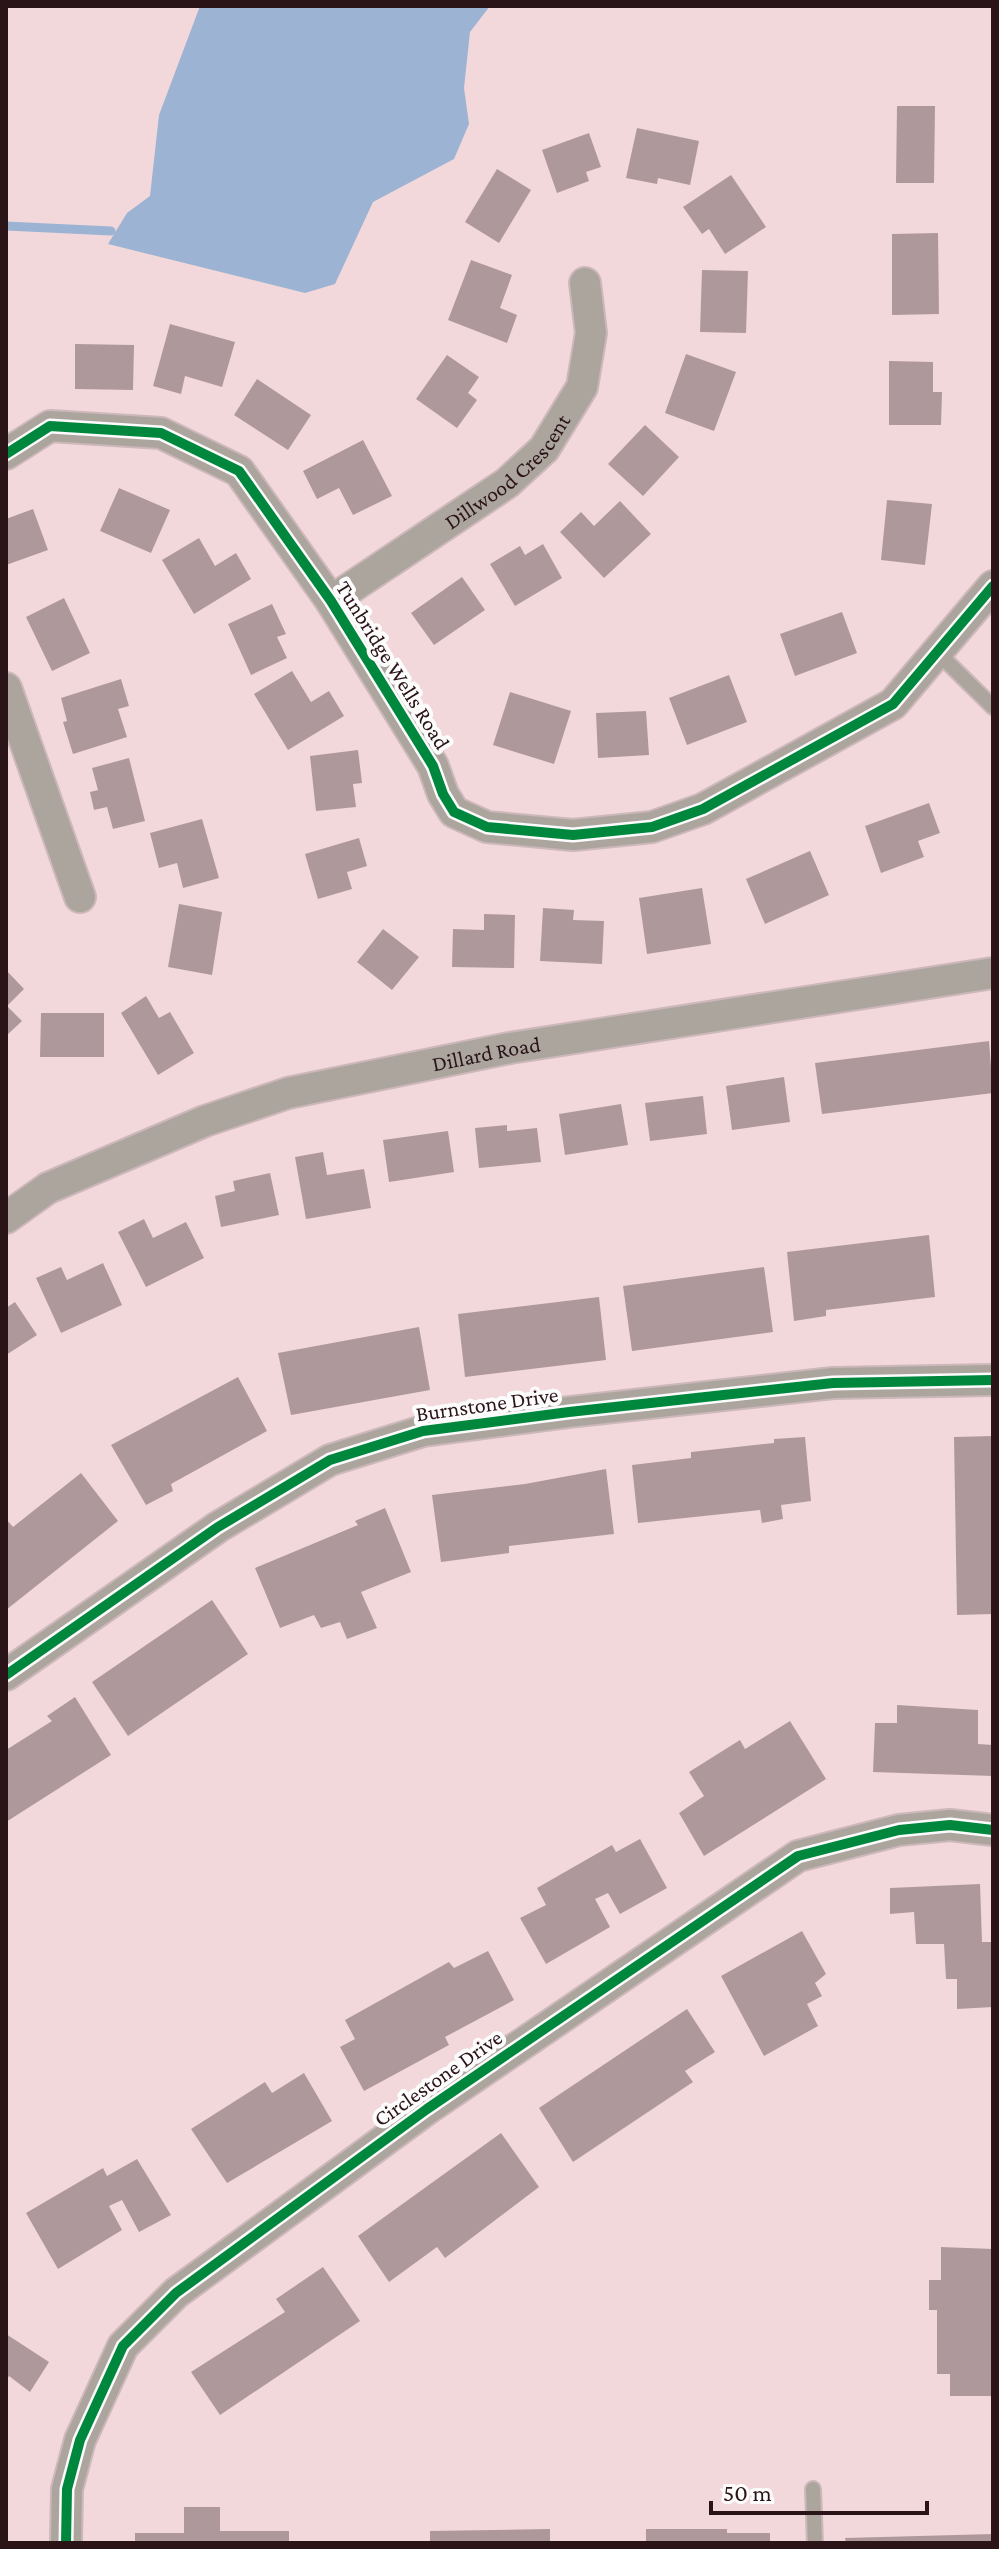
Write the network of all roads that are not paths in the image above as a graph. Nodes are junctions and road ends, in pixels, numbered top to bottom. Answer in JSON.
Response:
{"nodes":[{"id":1,"x":585,"y":283,"type":"dead end"},
{"id":2,"x":6,"y":454,"type":"edge"},
{"id":3,"x":993,"y":586,"type":"edge"},
{"id":4,"x":331,"y":601,"type":"junction"},
{"id":5,"x":937,"y":652,"type":"junction"},
{"id":6,"x":6,"y":688,"type":"edge"},
{"id":7,"x":993,"y":707,"type":"edge"},
{"id":8,"x":80,"y":897,"type":"dead end"},
{"id":9,"x":993,"y":973,"type":"edge"},
{"id":10,"x":6,"y":1218,"type":"edge"},
{"id":11,"x":993,"y":1380,"type":"edge"},
{"id":12,"x":6,"y":1675,"type":"edge"},
{"id":13,"x":993,"y":1830,"type":"edge"},
{"id":14,"x":813,"y":2489,"type":"dead end"},
{"id":15,"x":66,"y":2543,"type":"edge"},
{"id":16,"x":815,"y":2543,"type":"edge"}],
"edges":[{"from":1,"to":4,"type":"street","name":"Dillwood Crescent"},
{"from":2,"to":4,"type":"street","name":"Tunbridge Wells Road"},
{"from":3,"to":5,"type":"street","name":"Tunbridge Wells Road"},
{"from":4,"to":5,"type":"street","name":"Tunbridge Wells Road"},
{"from":5,"to":7,"type":"lane"},
{"from":6,"to":8,"type":"street"},
{"from":9,"to":10,"type":"street","name":"Dillard Road"},
{"from":11,"to":12,"type":"street","name":"Burnstone Drive"},
{"from":13,"to":15,"type":"street","name":"Circlestone Drive"},
{"from":14,"to":16,"type":"lane"}]}
